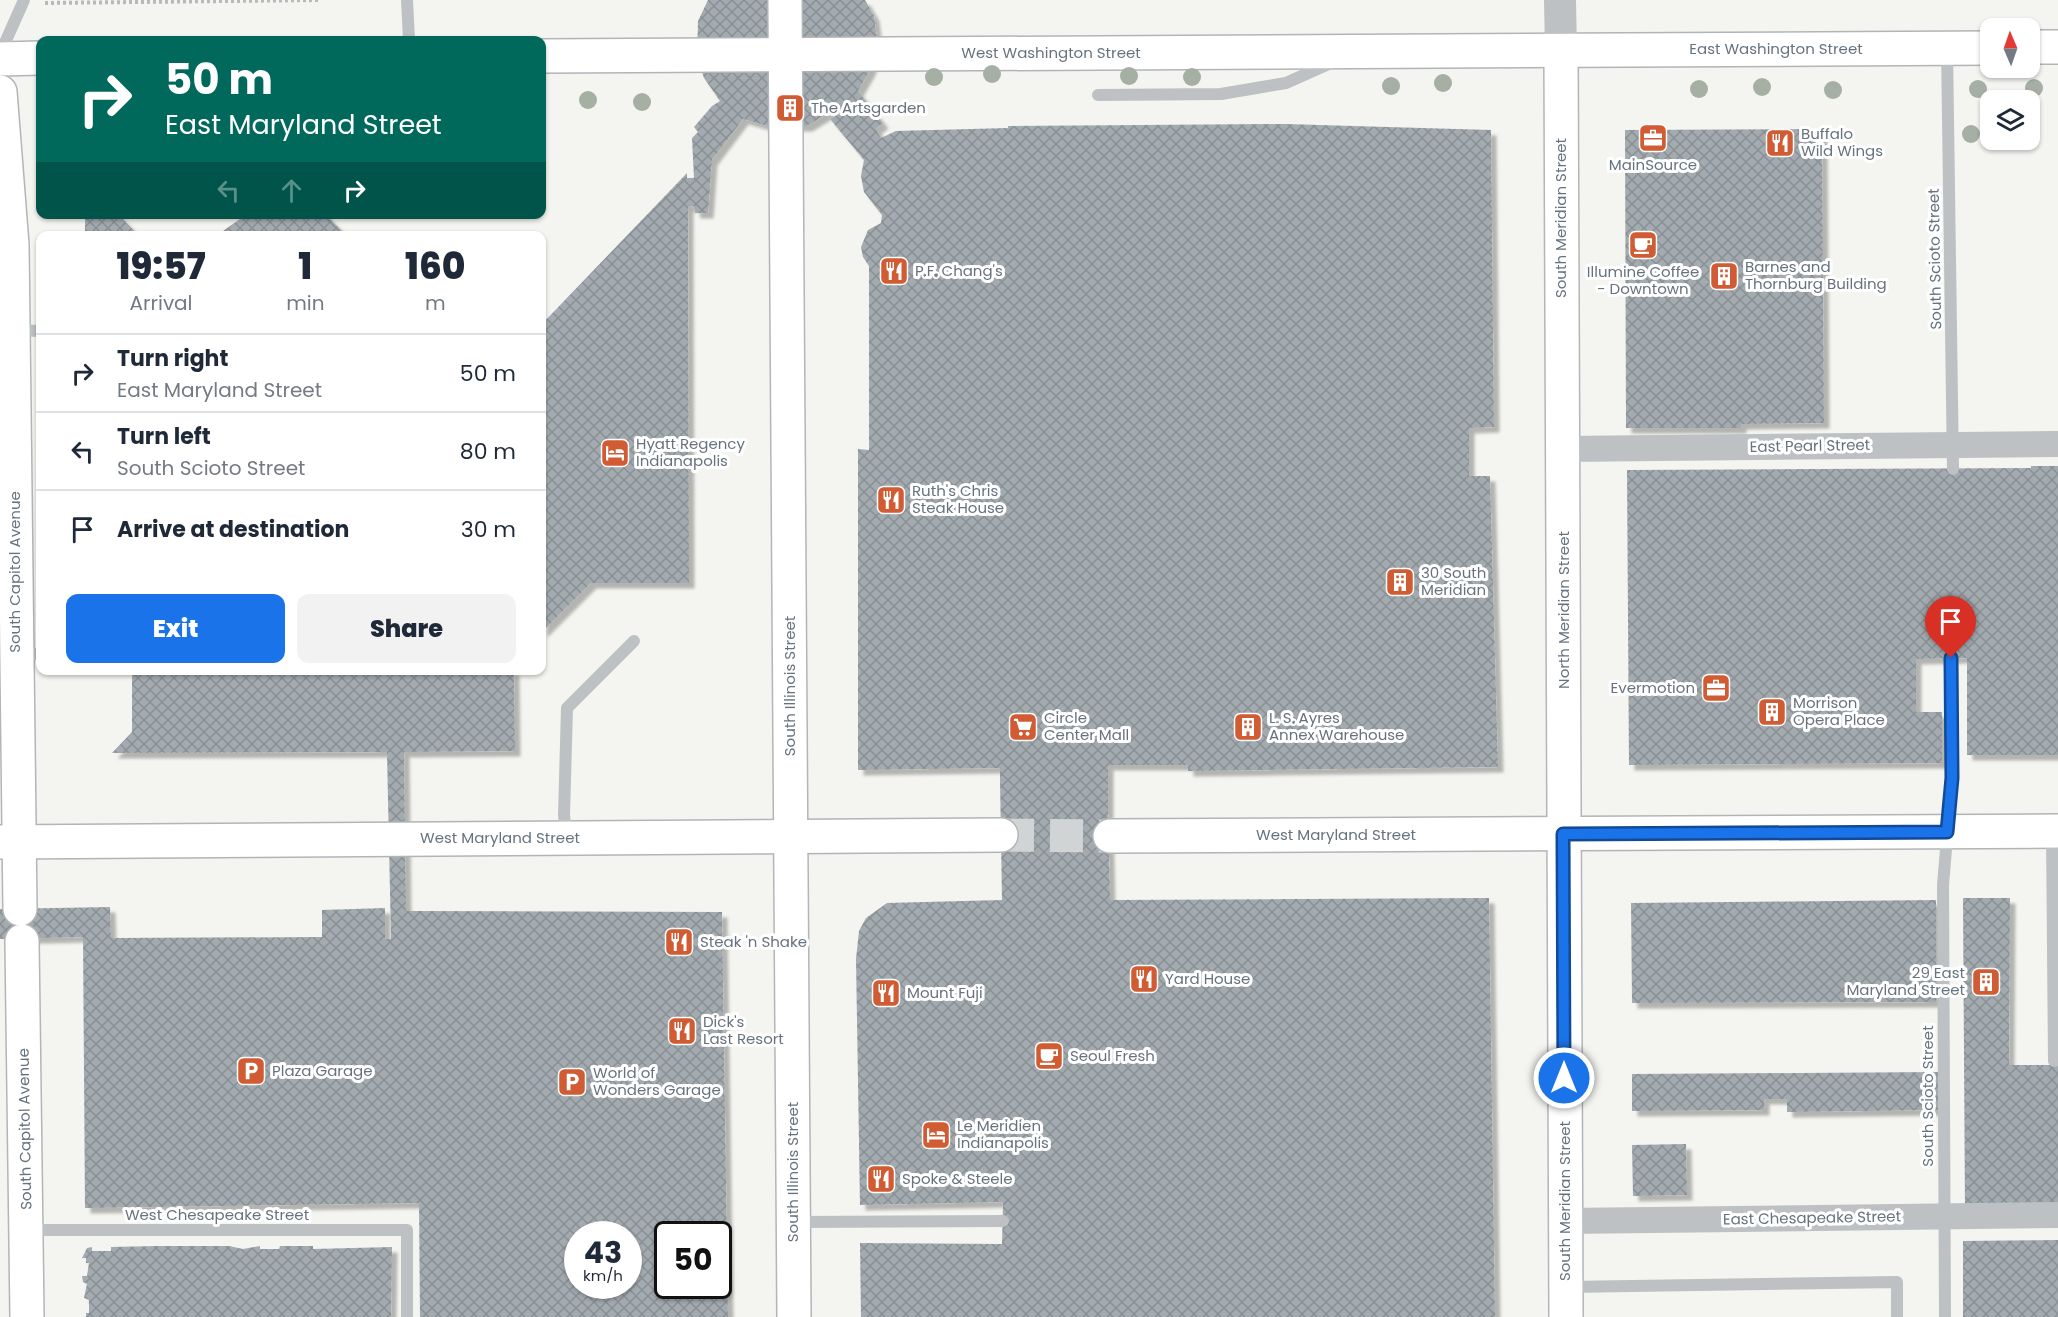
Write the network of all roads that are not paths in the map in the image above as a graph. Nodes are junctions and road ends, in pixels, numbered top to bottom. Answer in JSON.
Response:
{"nodes":[{"id":1,"x":24,"y":0,"type":"edge"},
{"id":2,"x":407,"y":0,"type":"edge"},
{"id":3,"x":785,"y":0,"type":"edge"},
{"id":4,"x":1560,"y":0,"type":"edge"},
{"id":5,"x":409,"y":36,"type":"edge"},
{"id":6,"x":2040,"y":47,"type":"edge"},
{"id":7,"x":2058,"y":47,"type":"edge"},
{"id":8,"x":1947,"y":48,"type":"junction"},
{"id":9,"x":1980,"y":48,"type":"edge"},
{"id":10,"x":1561,"y":51,"type":"junction"},
{"id":11,"x":1356,"y":52,"type":"junction"},
{"id":12,"x":0,"y":54,"type":"edge"},
{"id":13,"x":787,"y":54,"type":"junction"},
{"id":14,"x":546,"y":56,"type":"edge"},
{"id":15,"x":0,"y":58,"type":"edge"},
{"id":16,"x":36,"y":58,"type":"edge"},
{"id":17,"x":0,"y":92,"type":"edge"},
{"id":18,"x":1098,"y":95,"type":"dead end"},
{"id":19,"x":27,"y":330,"type":"edge"},
{"id":20,"x":1562,"y":386,"type":"joint"},
{"id":21,"x":2058,"y":444,"type":"edge"},
{"id":22,"x":1563,"y":449,"type":"junction"},
{"id":23,"x":1953,"y":457,"type":"junction"},
{"id":24,"x":634,"y":641,"type":"dead end"},
{"id":25,"x":28,"y":654,"type":"edge"},
{"id":26,"x":1951,"y":658,"type":"dead end"},
{"id":27,"x":2055,"y":831,"type":"edge"},
{"id":28,"x":1947,"y":832,"type":"junction"},
{"id":29,"x":1563,"y":834,"type":"junction"},
{"id":30,"x":1001,"y":835,"type":"tunnel mouth"},
{"id":31,"x":1110,"y":836,"type":"tunnel mouth"},
{"id":32,"x":566,"y":837,"type":"junction"},
{"id":33,"x":791,"y":837,"type":"junction"},
{"id":34,"x":10,"y":842,"type":"edge"},
{"id":35,"x":20,"y":909,"type":"dead end"},
{"id":36,"x":22,"y":941,"type":"dead end"},
{"id":37,"x":2054,"y":1061,"type":"dead end"},
{"id":38,"x":2058,"y":1215,"type":"edge"},
{"id":39,"x":1944,"y":1216,"type":"junction"},
{"id":40,"x":1003,"y":1221,"type":"dead end"},
{"id":41,"x":1565,"y":1221,"type":"junction"},
{"id":42,"x":793,"y":1222,"type":"junction"},
{"id":43,"x":27,"y":1230,"type":"junction"},
{"id":44,"x":1566,"y":1302,"type":"edge"},
{"id":45,"x":27,"y":1317,"type":"edge"},
{"id":46,"x":407,"y":1317,"type":"edge"},
{"id":47,"x":794,"y":1317,"type":"edge"},
{"id":48,"x":1897,"y":1317,"type":"edge"},
{"id":49,"x":1945,"y":1317,"type":"edge"}],
"edges":[{"from":1,"to":12,"type":"lane"},
{"from":2,"to":5,"type":"lane"},
{"from":3,"to":13,"type":"main road","name":"South Illinois Street"},
{"from":4,"to":10,"type":"street"},
{"from":6,"to":7,"type":"main road"},
{"from":8,"to":9,"type":"main road","name":"East Washington Street"},
{"from":8,"to":10,"type":"main road","name":"East Washington Street"},
{"from":8,"to":23,"type":"lane","name":"South Scioto Street"},
{"from":10,"to":11,"type":"main road","name":"West Washington Street"},
{"from":10,"to":20,"type":"main road","name":"South Meridian Street"},
{"from":11,"to":13,"type":"main road","name":"West Washington Street"},
{"from":11,"to":18,"type":"lane"},
{"from":13,"to":14,"type":"main road","name":"West Washington Street"},
{"from":13,"to":33,"type":"main road","name":"South Illinois Street"},
{"from":15,"to":16,"type":"main road"},
{"from":17,"to":19,"type":"main road","name":"South Capitol Avenue"},
{"from":19,"to":25,"type":"main road","name":"South Capitol Avenue"},
{"from":20,"to":22,"type":"main road","name":"North Meridian Street"},
{"from":21,"to":23,"type":"street","name":"East Pearl Street"},
{"from":22,"to":23,"type":"street","name":"East Pearl Street"},
{"from":22,"to":29,"type":"main road","name":"North Meridian Street"},
{"from":24,"to":32,"type":"lane"},
{"from":25,"to":34,"type":"main road","name":"South Capitol Avenue"},
{"from":26,"to":28,"type":"lane","name":"South Scioto Street"},
{"from":27,"to":28,"type":"main road","name":"West Maryland Street"},
{"from":27,"to":37,"type":"lane"},
{"from":28,"to":29,"type":"main road","name":"West Maryland Street"},
{"from":28,"to":39,"type":"lane","name":"South Scioto Street"},
{"from":29,"to":31,"type":"main road","name":"West Maryland Street"},
{"from":29,"to":41,"type":"main road","name":"South Meridian Street"},
{"from":30,"to":33,"type":"main road","name":"West Maryland Street"},
{"from":32,"to":33,"type":"main road","name":"West Maryland Street"},
{"from":32,"to":34,"type":"main road","name":"West Maryland Street"},
{"from":33,"to":42,"type":"main road","name":"South Illinois Street"},
{"from":34,"to":35,"type":"main road","name":"South Capitol Avenue"},
{"from":36,"to":43,"type":"main road","name":"South Capitol Avenue"},
{"from":38,"to":39,"type":"street","name":"East Chesapeake Street"},
{"from":39,"to":41,"type":"street","name":"East Chesapeake Street"},
{"from":39,"to":49,"type":"lane","name":"South Scioto Street"},
{"from":40,"to":42,"type":"lane"},
{"from":41,"to":44,"type":"main road","name":"South Meridian Street"},
{"from":42,"to":47,"type":"main road","name":"South Illinois Street"},
{"from":43,"to":45,"type":"main road","name":"South Capitol Avenue"},
{"from":43,"to":46,"type":"lane","name":"West Chesapeake Street"},
{"from":44,"to":48,"type":"lane"}]}
